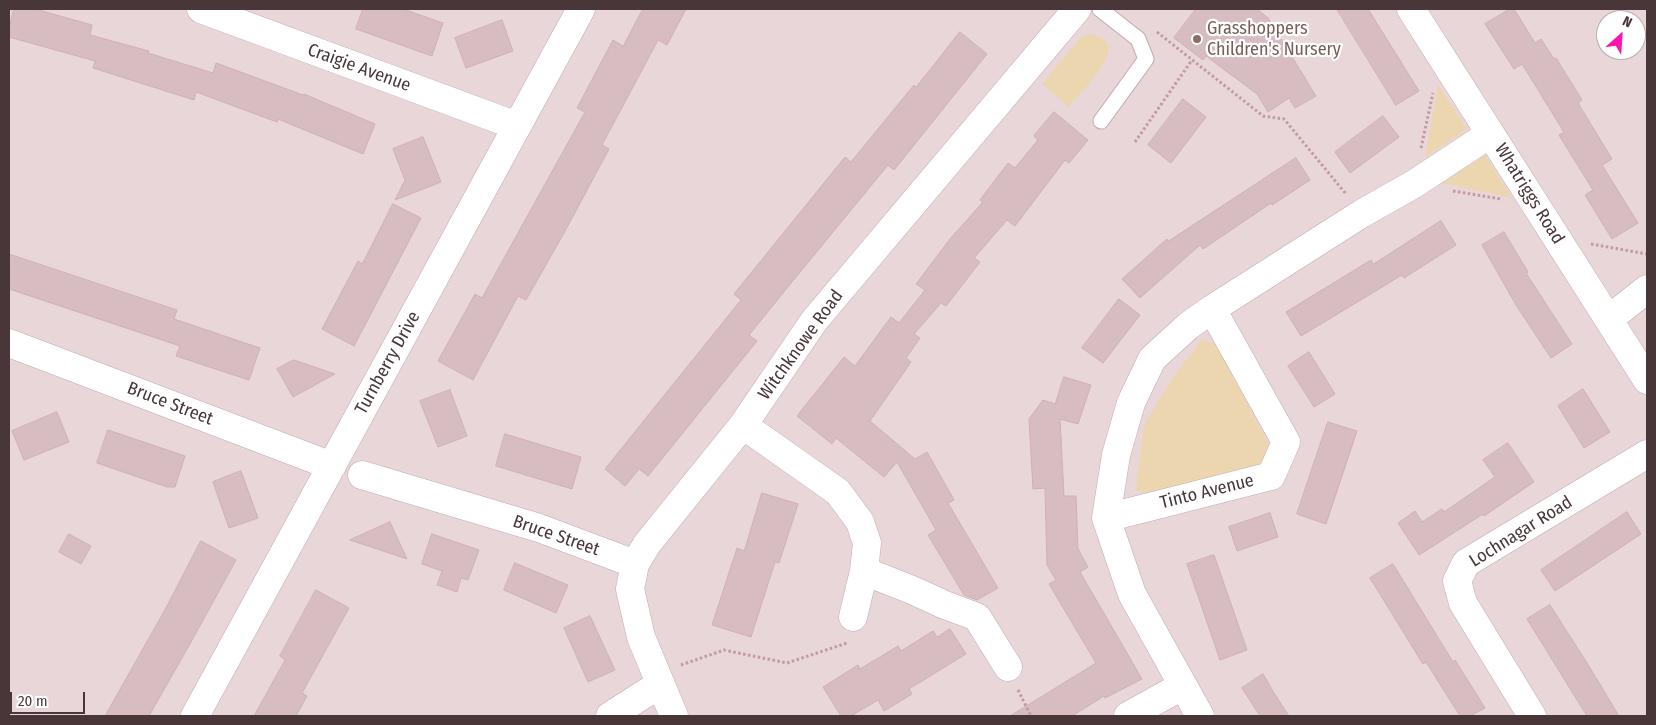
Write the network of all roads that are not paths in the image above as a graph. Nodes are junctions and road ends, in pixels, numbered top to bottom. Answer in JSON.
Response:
{"nodes":[{"id":1,"x":202,"y":9,"type":"edge"},
{"id":2,"x":581,"y":9,"type":"edge"},
{"id":3,"x":1077,"y":9,"type":"edge"},
{"id":4,"x":1100,"y":9,"type":"edge"},
{"id":5,"x":1410,"y":9,"type":"edge"},
{"id":6,"x":1101,"y":120,"type":"dead end"},
{"id":7,"x":517,"y":126,"type":"junction"},
{"id":8,"x":1490,"y":134,"type":"junction"},
{"id":9,"x":1647,"y":288,"type":"edge"},
{"id":10,"x":1212,"y":309,"type":"junction"},
{"id":11,"x":1609,"y":320,"type":"junction"},
{"id":12,"x":9,"y":343,"type":"edge"},
{"id":13,"x":1647,"y":380,"type":"edge"},
{"id":14,"x":743,"y":425,"type":"junction"},
{"id":15,"x":1647,"y":454,"type":"edge"},
{"id":16,"x":332,"y":466,"type":"junction"},
{"id":17,"x":362,"y":475,"type":"dead end"},
{"id":18,"x":1106,"y":518,"type":"junction"},
{"id":19,"x":635,"y":564,"type":"junction"},
{"id":20,"x":864,"y":570,"type":"junction"},
{"id":21,"x":853,"y":618,"type":"road end"},
{"id":22,"x":1008,"y":667,"type":"dead end"},
{"id":23,"x":658,"y":679,"type":"junction"},
{"id":24,"x":1182,"y":686,"type":"junction"},
{"id":25,"x":195,"y":716,"type":"edge"},
{"id":26,"x":610,"y":716,"type":"edge"},
{"id":27,"x":674,"y":716,"type":"edge"},
{"id":28,"x":1128,"y":716,"type":"edge"},
{"id":29,"x":1200,"y":716,"type":"edge"},
{"id":30,"x":1532,"y":716,"type":"edge"}],
"edges":[{"from":1,"to":7,"type":"street","name":"Craigie Avenue"},
{"from":2,"to":7,"type":"street","name":"Turnberry Drive"},
{"from":3,"to":14,"type":"street","name":"Witchknowe Road"},
{"from":4,"to":6,"type":"lane"},
{"from":5,"to":8,"type":"street","name":"Whatriggs Road"},
{"from":7,"to":16,"type":"street","name":"Turnberry Drive"},
{"from":8,"to":10,"type":"street"},
{"from":8,"to":11,"type":"street","name":"Whatriggs Road"},
{"from":9,"to":11,"type":"street"},
{"from":10,"to":18,"type":"street"},
{"from":10,"to":18,"type":"street","name":"Tinto Avenue"},
{"from":11,"to":13,"type":"street","name":"Whatriggs Road"},
{"from":12,"to":16,"type":"street","name":"Bruce Street"},
{"from":14,"to":19,"type":"street","name":"Witchknowe Road"},
{"from":14,"to":20,"type":"street"},
{"from":15,"to":30,"type":"street","name":"Lochnagar Road"},
{"from":16,"to":25,"type":"street","name":"Turnberry Drive"},
{"from":17,"to":19,"type":"street","name":"Bruce Street"},
{"from":18,"to":24,"type":"street"},
{"from":19,"to":23,"type":"street","name":"Witchknowe Road"},
{"from":20,"to":21,"type":"street"},
{"from":20,"to":22,"type":"street"},
{"from":23,"to":26,"type":"street"},
{"from":23,"to":27,"type":"street","name":"Witchknowe Road"},
{"from":24,"to":28,"type":"street"},
{"from":24,"to":29,"type":"street"}]}
